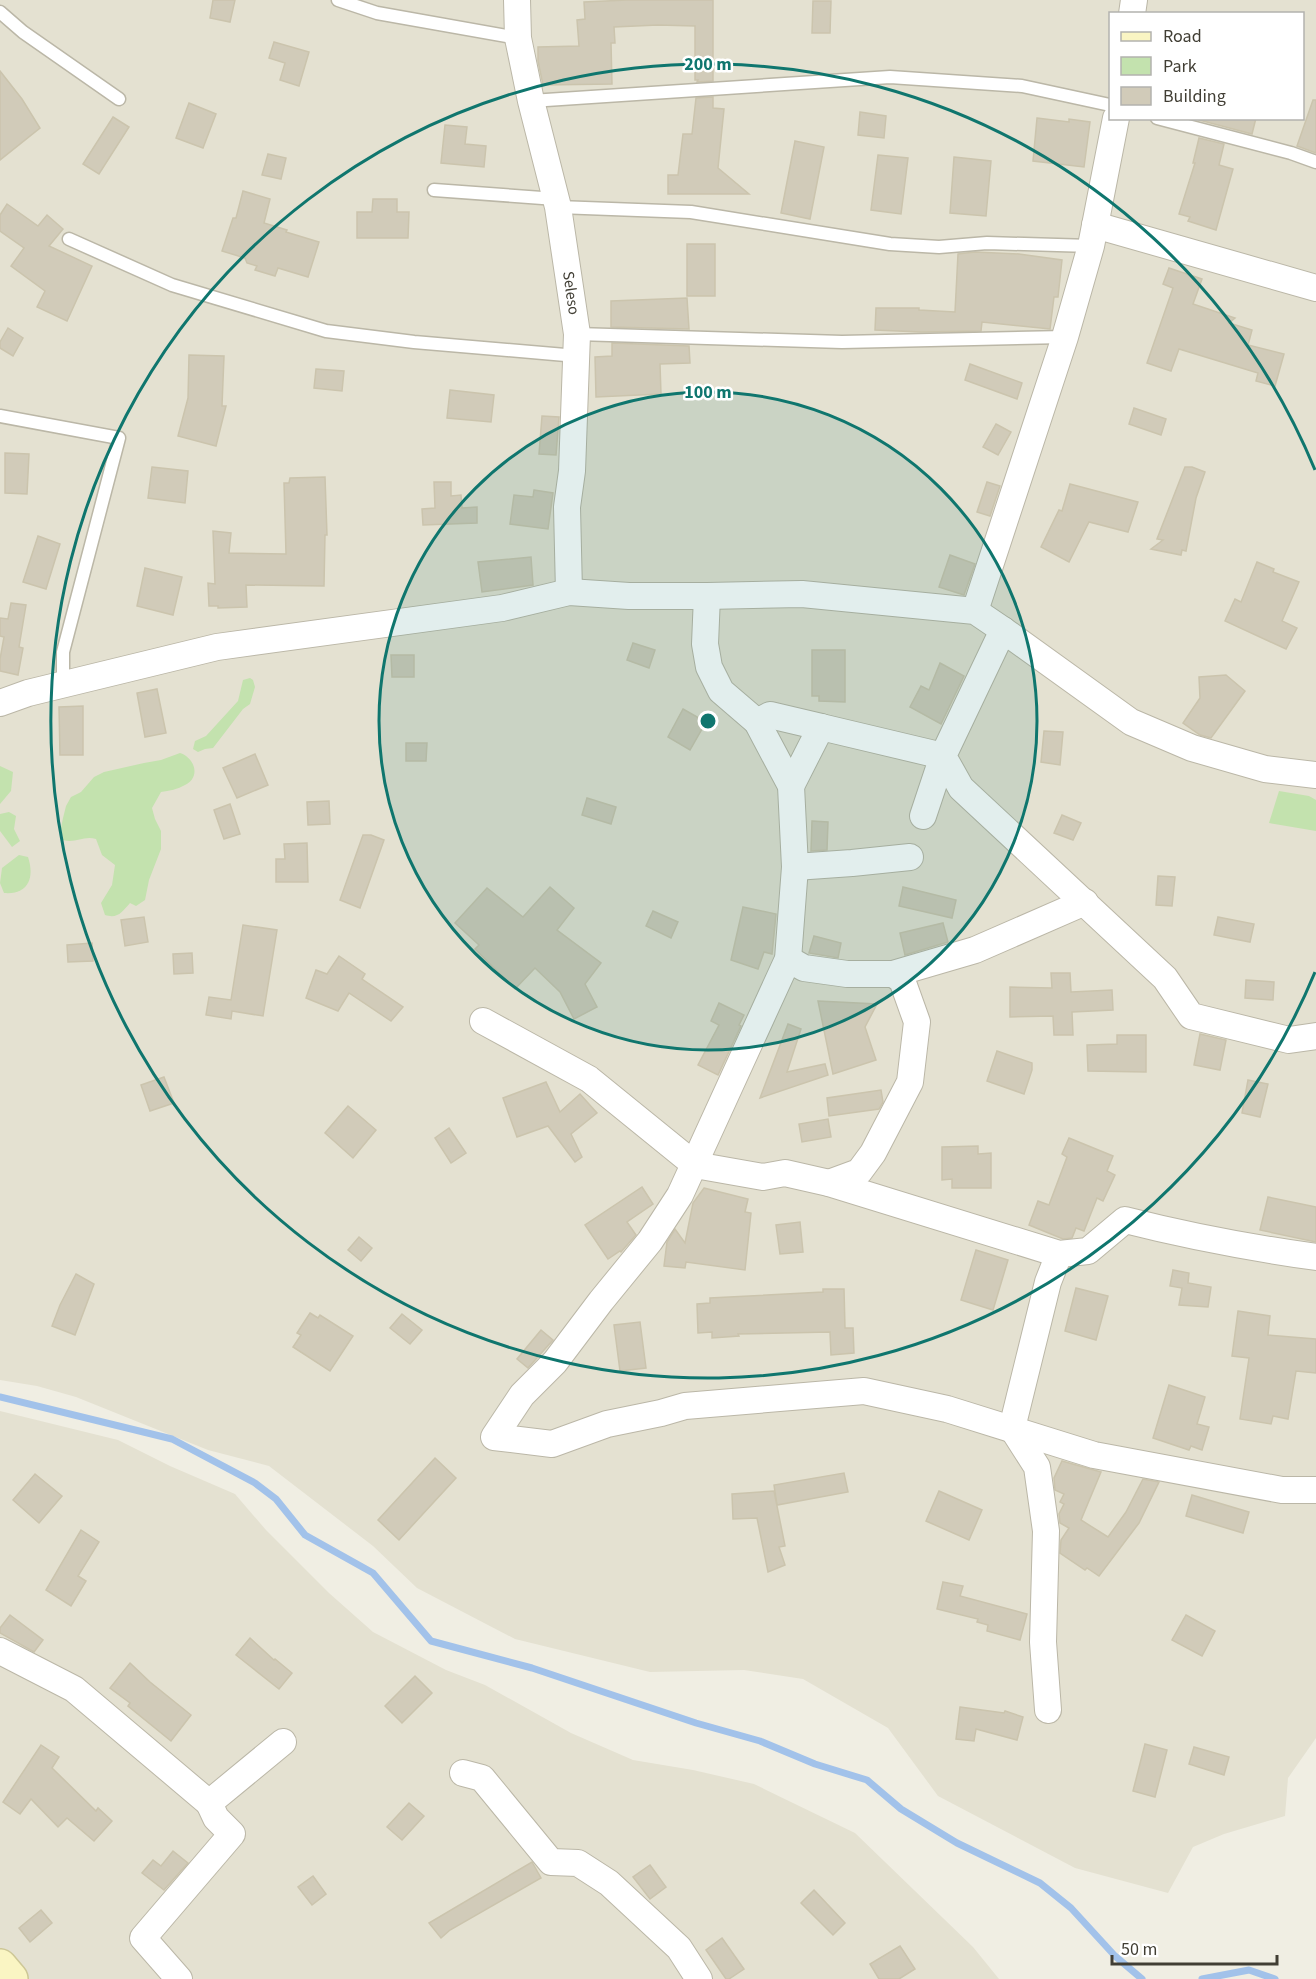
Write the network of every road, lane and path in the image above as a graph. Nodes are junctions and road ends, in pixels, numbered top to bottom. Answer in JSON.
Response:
{"nodes":[{"id":1,"x":338,"y":0,"type":"edge"},
{"id":2,"x":517,"y":0,"type":"edge"},
{"id":3,"x":0,"y":12,"type":"edge"},
{"id":4,"x":518,"y":38,"type":"junction"},
{"id":5,"x":119,"y":99,"type":"dead end"},
{"id":6,"x":531,"y":101,"type":"junction"},
{"id":7,"x":1109,"y":105,"type":"edge"},
{"id":8,"x":1116,"y":120,"type":"edge"},
{"id":9,"x":1165,"y":120,"type":"edge"},
{"id":10,"x":1316,"y":162,"type":"edge"},
{"id":11,"x":434,"y":190,"type":"dead end"},
{"id":12,"x":557,"y":203,"type":"junction"},
{"id":13,"x":1093,"y":236,"type":"junction"},
{"id":14,"x":69,"y":239,"type":"dead end"},
{"id":15,"x":1316,"y":288,"type":"edge"},
{"id":16,"x":1065,"y":337,"type":"junction"},
{"id":17,"x":577,"y":345,"type":"junction"},
{"id":18,"x":0,"y":416,"type":"edge"},
{"id":19,"x":569,"y":592,"type":"junction"},
{"id":20,"x":707,"y":596,"type":"junction"},
{"id":21,"x":975,"y":611,"type":"junction"},
{"id":22,"x":1003,"y":630,"type":"junction"},
{"id":23,"x":63,"y":685,"type":"junction"},
{"id":24,"x":0,"y":703,"type":"edge"},
{"id":25,"x":757,"y":722,"type":"junction"},
{"id":26,"x":821,"y":727,"type":"junction"},
{"id":27,"x":943,"y":756,"type":"junction"},
{"id":28,"x":1316,"y":776,"type":"edge"},
{"id":29,"x":791,"y":786,"type":"junction"},
{"id":30,"x":923,"y":816,"type":"dead end"},
{"id":31,"x":910,"y":857,"type":"dead end"},
{"id":32,"x":795,"y":867,"type":"junction"},
{"id":33,"x":1085,"y":902,"type":"junction"},
{"id":34,"x":788,"y":959,"type":"junction"},
{"id":35,"x":893,"y":974,"type":"junction"},
{"id":36,"x":483,"y":1021,"type":"dead end"},
{"id":37,"x":1316,"y":1036,"type":"edge"},
{"id":38,"x":695,"y":1165,"type":"junction"},
{"id":39,"x":829,"y":1183,"type":"junction"},
{"id":40,"x":1059,"y":1254,"type":"junction"},
{"id":41,"x":1316,"y":1257,"type":"edge"},
{"id":42,"x":1012,"y":1428,"type":"junction"},
{"id":43,"x":1316,"y":1490,"type":"edge"},
{"id":44,"x":0,"y":1651,"type":"edge"},
{"id":45,"x":1048,"y":1710,"type":"dead end"},
{"id":46,"x":283,"y":1742,"type":"dead end"},
{"id":47,"x":463,"y":1773,"type":"dead end"},
{"id":48,"x":209,"y":1803,"type":"junction"},
{"id":49,"x":0,"y":1966,"type":"edge"},
{"id":50,"x":11,"y":1979,"type":"edge"},
{"id":51,"x":179,"y":1979,"type":"edge"},
{"id":52,"x":699,"y":1979,"type":"edge"}],
"edges":[{"from":1,"to":4,"type":"lane"},
{"from":2,"to":4,"type":"street","name":"Seleso"},
{"from":3,"to":5,"type":"lane"},
{"from":4,"to":6,"type":"street","name":"Seleso"},
{"from":6,"to":7,"type":"lane"},
{"from":6,"to":12,"type":"street","name":"Seleso"},
{"from":8,"to":13,"type":"street"},
{"from":9,"to":10,"type":"lane"},
{"from":11,"to":12,"type":"lane"},
{"from":12,"to":13,"type":"lane"},
{"from":12,"to":17,"type":"street","name":"Seleso"},
{"from":13,"to":15,"type":"street"},
{"from":13,"to":16,"type":"street"},
{"from":14,"to":17,"type":"lane"},
{"from":16,"to":17,"type":"lane"},
{"from":16,"to":21,"type":"street"},
{"from":17,"to":19,"type":"street","name":"Seleso"},
{"from":18,"to":23,"type":"lane"},
{"from":19,"to":20,"type":"street"},
{"from":19,"to":23,"type":"street"},
{"from":20,"to":21,"type":"street"},
{"from":20,"to":25,"type":"street"},
{"from":21,"to":22,"type":"street"},
{"from":22,"to":27,"type":"street"},
{"from":22,"to":28,"type":"street"},
{"from":23,"to":24,"type":"street"},
{"from":25,"to":26,"type":"street"},
{"from":25,"to":29,"type":"street"},
{"from":26,"to":27,"type":"street"},
{"from":26,"to":29,"type":"street"},
{"from":27,"to":30,"type":"street"},
{"from":27,"to":33,"type":"street"},
{"from":29,"to":32,"type":"street"},
{"from":31,"to":32,"type":"street"},
{"from":32,"to":34,"type":"street"},
{"from":33,"to":35,"type":"street"},
{"from":33,"to":37,"type":"street"},
{"from":34,"to":35,"type":"street"},
{"from":34,"to":38,"type":"street"},
{"from":35,"to":39,"type":"street"},
{"from":36,"to":38,"type":"street"},
{"from":38,"to":39,"type":"street"},
{"from":38,"to":42,"type":"street"},
{"from":39,"to":40,"type":"street"},
{"from":40,"to":41,"type":"street"},
{"from":40,"to":42,"type":"street"},
{"from":42,"to":43,"type":"street"},
{"from":42,"to":45,"type":"street"},
{"from":44,"to":48,"type":"street"},
{"from":46,"to":48,"type":"street"},
{"from":47,"to":52,"type":"street"},
{"from":48,"to":51,"type":"street"},
{"from":49,"to":50,"type":"main road"}]}
